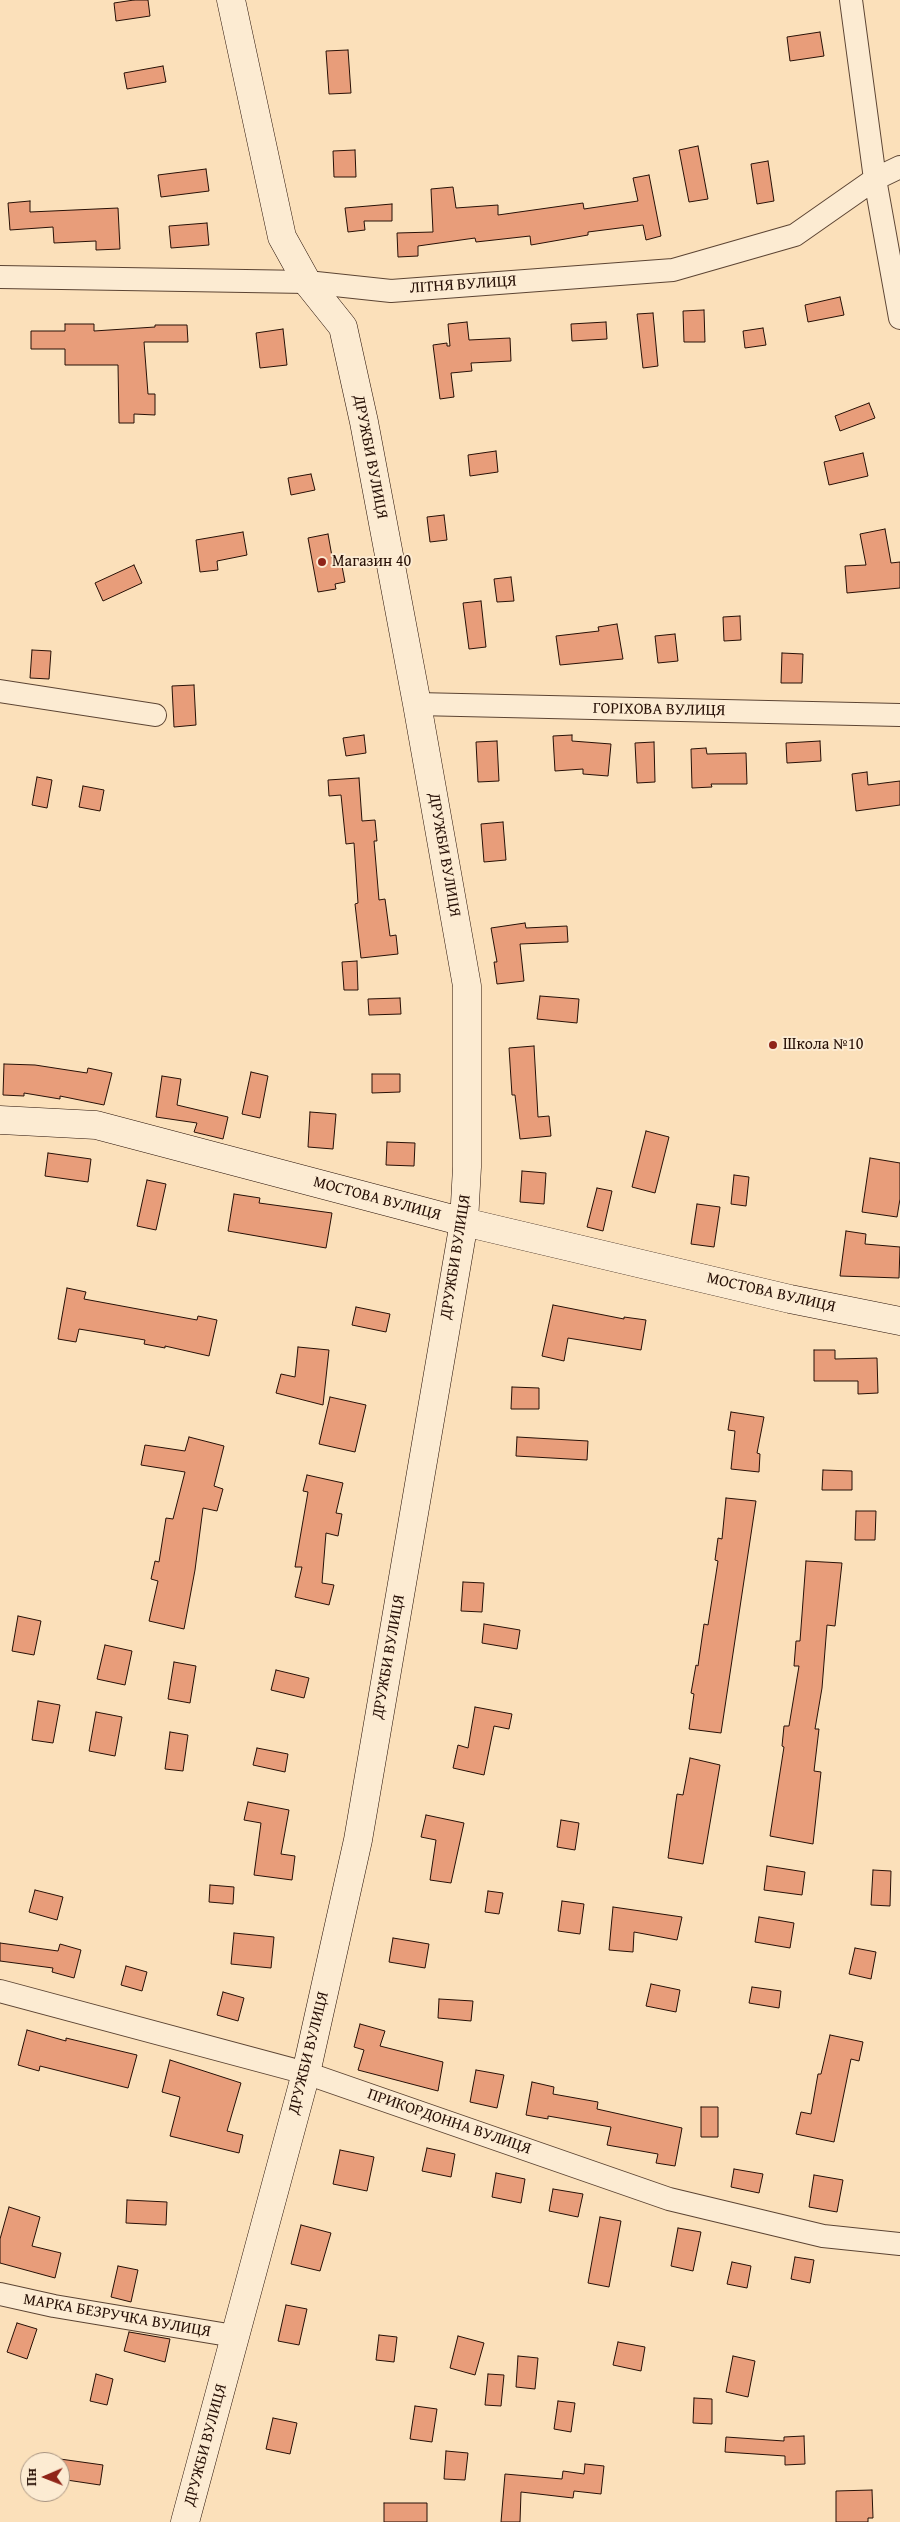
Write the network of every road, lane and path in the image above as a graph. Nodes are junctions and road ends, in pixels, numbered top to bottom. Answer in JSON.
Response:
{"nodes":[{"id":1,"x":231,"y":0,"type":"edge"},
{"id":2,"x":851,"y":0,"type":"edge"},
{"id":3,"x":900,"y":167,"type":"edge"},
{"id":4,"x":874,"y":179,"type":"junction"},
{"id":5,"x":0,"y":277,"type":"edge"},
{"id":6,"x":307,"y":282,"type":"junction"},
{"id":7,"x":900,"y":318,"type":"edge"},
{"id":8,"x":0,"y":691,"type":"edge"},
{"id":9,"x":418,"y":704,"type":"junction"},
{"id":10,"x":154,"y":715,"type":"dead end"},
{"id":11,"x":900,"y":715,"type":"edge"},
{"id":12,"x":0,"y":1120,"type":"edge"},
{"id":13,"x":464,"y":1222,"type":"junction"},
{"id":14,"x":900,"y":1321,"type":"edge"},
{"id":15,"x":0,"y":1990,"type":"edge"},
{"id":16,"x":306,"y":2073,"type":"junction"},
{"id":17,"x":900,"y":2244,"type":"edge"},
{"id":18,"x":0,"y":2294,"type":"edge"},
{"id":19,"x":234,"y":2336,"type":"junction"},
{"id":20,"x":185,"y":2522,"type":"edge"}],
"edges":[{"from":1,"to":6,"type":"street","name":"ДРУЖБИ ВУЛИЦЯ"},
{"from":2,"to":4,"type":"street"},
{"from":3,"to":4,"type":"street","name":"ЛІТНЯ ВУЛИЦЯ"},
{"from":4,"to":6,"type":"street","name":"ЛІТНЯ ВУЛИЦЯ"},
{"from":4,"to":7,"type":"street"},
{"from":5,"to":6,"type":"street","name":"ЛІТНЯ ВУЛИЦЯ"},
{"from":6,"to":9,"type":"street","name":"ДРУЖБИ ВУЛИЦЯ"},
{"from":8,"to":10,"type":"street"},
{"from":9,"to":11,"type":"street","name":"ГОРІХОВА ВУЛИЦЯ"},
{"from":9,"to":13,"type":"street","name":"ДРУЖБИ ВУЛИЦЯ"},
{"from":12,"to":13,"type":"street","name":"МОСТОВА ВУЛИЦЯ"},
{"from":13,"to":14,"type":"street","name":"МОСТОВА ВУЛИЦЯ"},
{"from":13,"to":16,"type":"street","name":"ДРУЖБИ ВУЛИЦЯ"},
{"from":15,"to":16,"type":"street","name":"ПРИКОРДОННА ВУЛИЦЯ"},
{"from":16,"to":17,"type":"street","name":"ПРИКОРДОННА ВУЛИЦЯ"},
{"from":16,"to":19,"type":"street","name":"ДРУЖБИ ВУЛИЦЯ"},
{"from":18,"to":19,"type":"street","name":"МАРКА БЕЗРУЧКА ВУЛИЦЯ"},
{"from":19,"to":20,"type":"street","name":"ДРУЖБИ ВУЛИЦЯ"}]}
